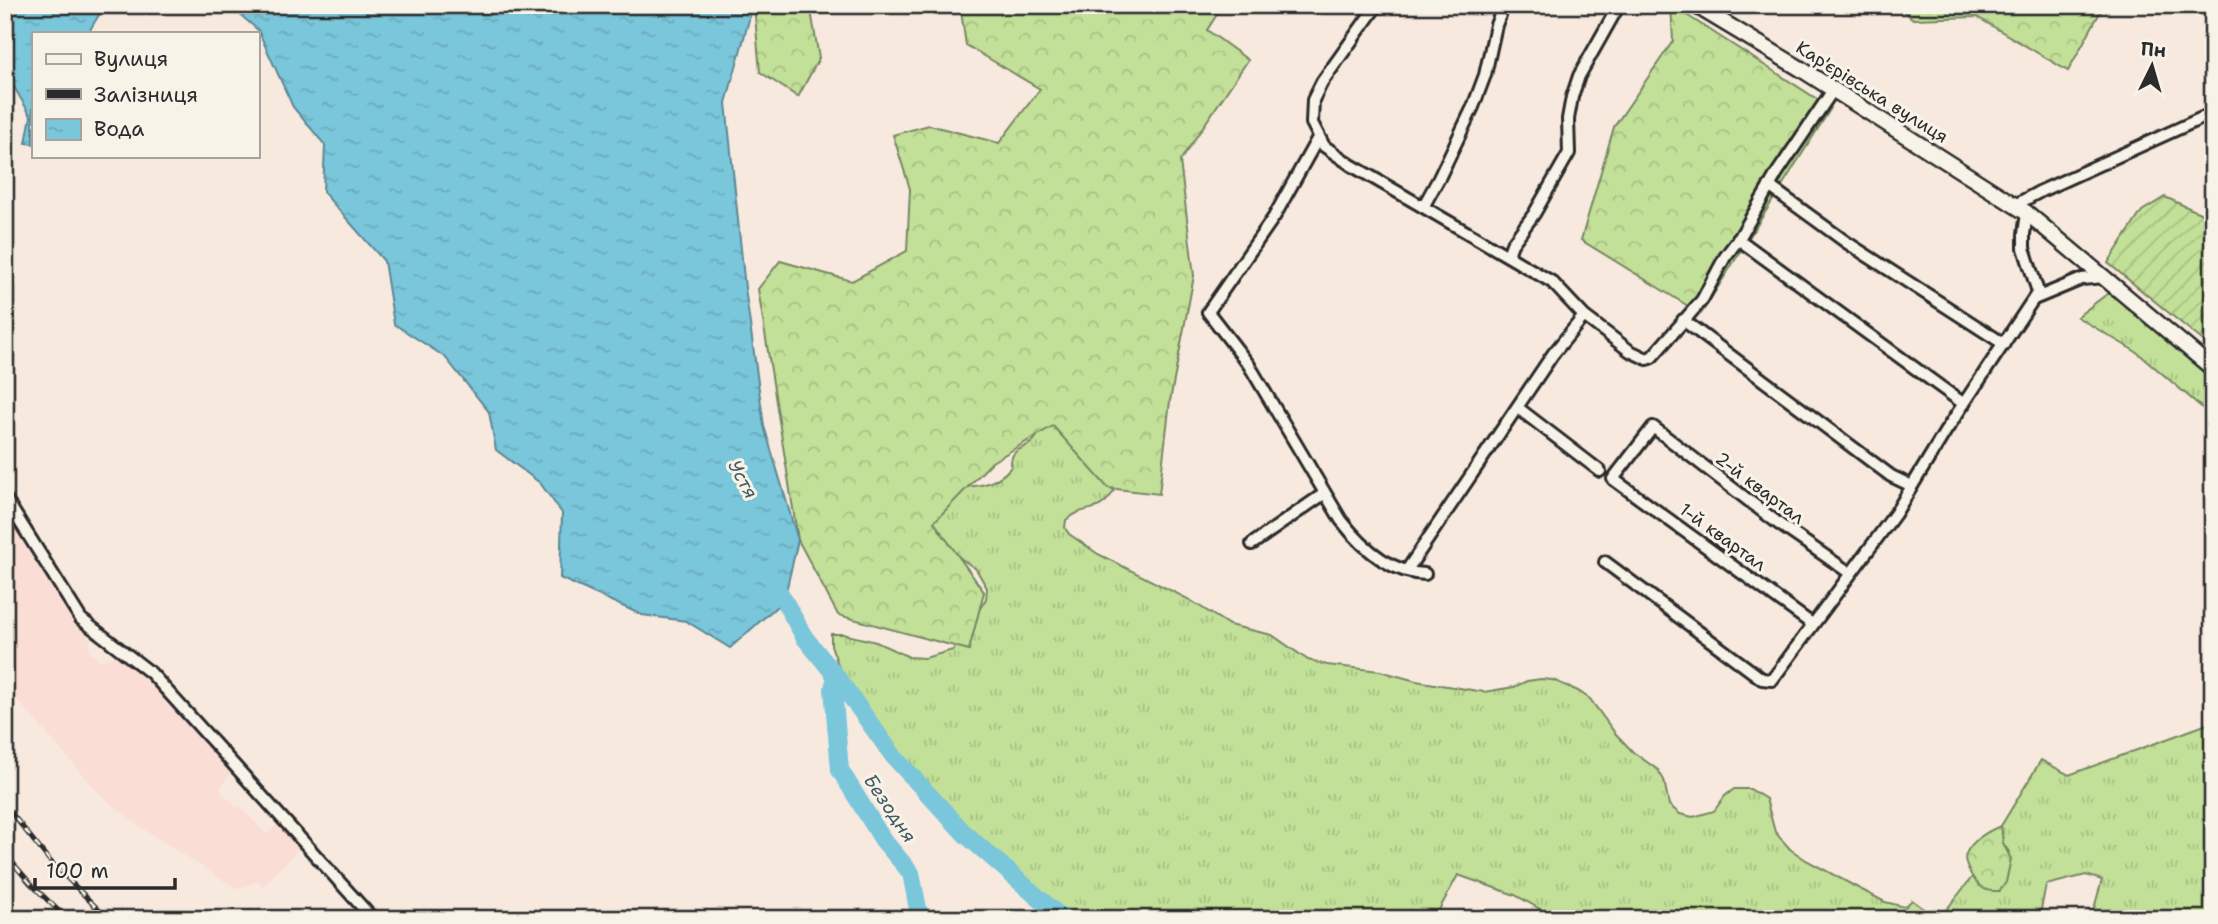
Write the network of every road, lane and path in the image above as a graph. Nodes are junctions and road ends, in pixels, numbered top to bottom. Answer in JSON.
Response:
{"nodes":[{"id":1,"x":1377,"y":5,"type":"edge"},
{"id":2,"x":1504,"y":5,"type":"edge"},
{"id":3,"x":1619,"y":5,"type":"edge"},
{"id":4,"x":1695,"y":5,"type":"edge"},
{"id":5,"x":1833,"y":90,"type":"junction"},
{"id":6,"x":2213,"y":113,"type":"edge"},
{"id":7,"x":1318,"y":136,"type":"junction"},
{"id":8,"x":1769,"y":187,"type":"junction"},
{"id":9,"x":1423,"y":207,"type":"junction"},
{"id":10,"x":2021,"y":209,"type":"junction"},
{"id":11,"x":1738,"y":239,"type":"junction"},
{"id":12,"x":1511,"y":258,"type":"junction"},
{"id":13,"x":2104,"y":277,"type":"junction"},
{"id":14,"x":2034,"y":299,"type":"junction"},
{"id":15,"x":1584,"y":316,"type":"junction"},
{"id":16,"x":1683,"y":320,"type":"junction"},
{"id":17,"x":2004,"y":344,"type":"junction"},
{"id":18,"x":2213,"y":369,"type":"edge"},
{"id":19,"x":1964,"y":404,"type":"junction"},
{"id":20,"x":1518,"y":408,"type":"junction"},
{"id":21,"x":1653,"y":427,"type":"joint"},
{"id":22,"x":1600,"y":471,"type":"dead end"},
{"id":23,"x":1912,"y":486,"type":"junction"},
{"id":24,"x":1325,"y":493,"type":"junction"},
{"id":25,"x":5,"y":498,"type":"edge"},
{"id":26,"x":1252,"y":544,"type":"dead end"},
{"id":27,"x":1605,"y":562,"type":"dead end"},
{"id":28,"x":1407,"y":570,"type":"junction"},
{"id":29,"x":1850,"y":573,"type":"junction"},
{"id":30,"x":1425,"y":574,"type":"dead end"},
{"id":31,"x":1812,"y":624,"type":"junction"},
{"id":32,"x":373,"y":919,"type":"edge"}],
"edges":[{"from":1,"to":7,"type":"street"},
{"from":2,"to":9,"type":"street"},
{"from":3,"to":12,"type":"street"},
{"from":4,"to":5,"type":"street","name":"Кар'єрівська вулиця"},
{"from":5,"to":8,"type":"street"},
{"from":5,"to":10,"type":"street","name":"Кар'єрівська вулиця"},
{"from":6,"to":10,"type":"street"},
{"from":7,"to":9,"type":"street"},
{"from":7,"to":24,"type":"street"},
{"from":8,"to":11,"type":"street"},
{"from":8,"to":17,"type":"street"},
{"from":9,"to":12,"type":"street"},
{"from":10,"to":13,"type":"street","name":"Кар'єрівська вулиця"},
{"from":10,"to":14,"type":"street"},
{"from":11,"to":16,"type":"street"},
{"from":11,"to":19,"type":"street"},
{"from":12,"to":15,"type":"street"},
{"from":13,"to":14,"type":"street"},
{"from":13,"to":18,"type":"street","name":"Кар'єрівська вулиця"},
{"from":14,"to":17,"type":"street"},
{"from":15,"to":16,"type":"street"},
{"from":15,"to":20,"type":"street"},
{"from":16,"to":23,"type":"street"},
{"from":17,"to":19,"type":"street"},
{"from":19,"to":23,"type":"street"},
{"from":20,"to":22,"type":"street"},
{"from":20,"to":28,"type":"street"},
{"from":21,"to":29,"type":"street","name":"2-й квартал"},
{"from":21,"to":31,"type":"street","name":"1-й квартал"},
{"from":23,"to":29,"type":"street"},
{"from":24,"to":26,"type":"street"},
{"from":24,"to":28,"type":"street"},
{"from":25,"to":32,"type":"street"},
{"from":27,"to":31,"type":"street"},
{"from":28,"to":30,"type":"street"},
{"from":29,"to":31,"type":"street"}]}
